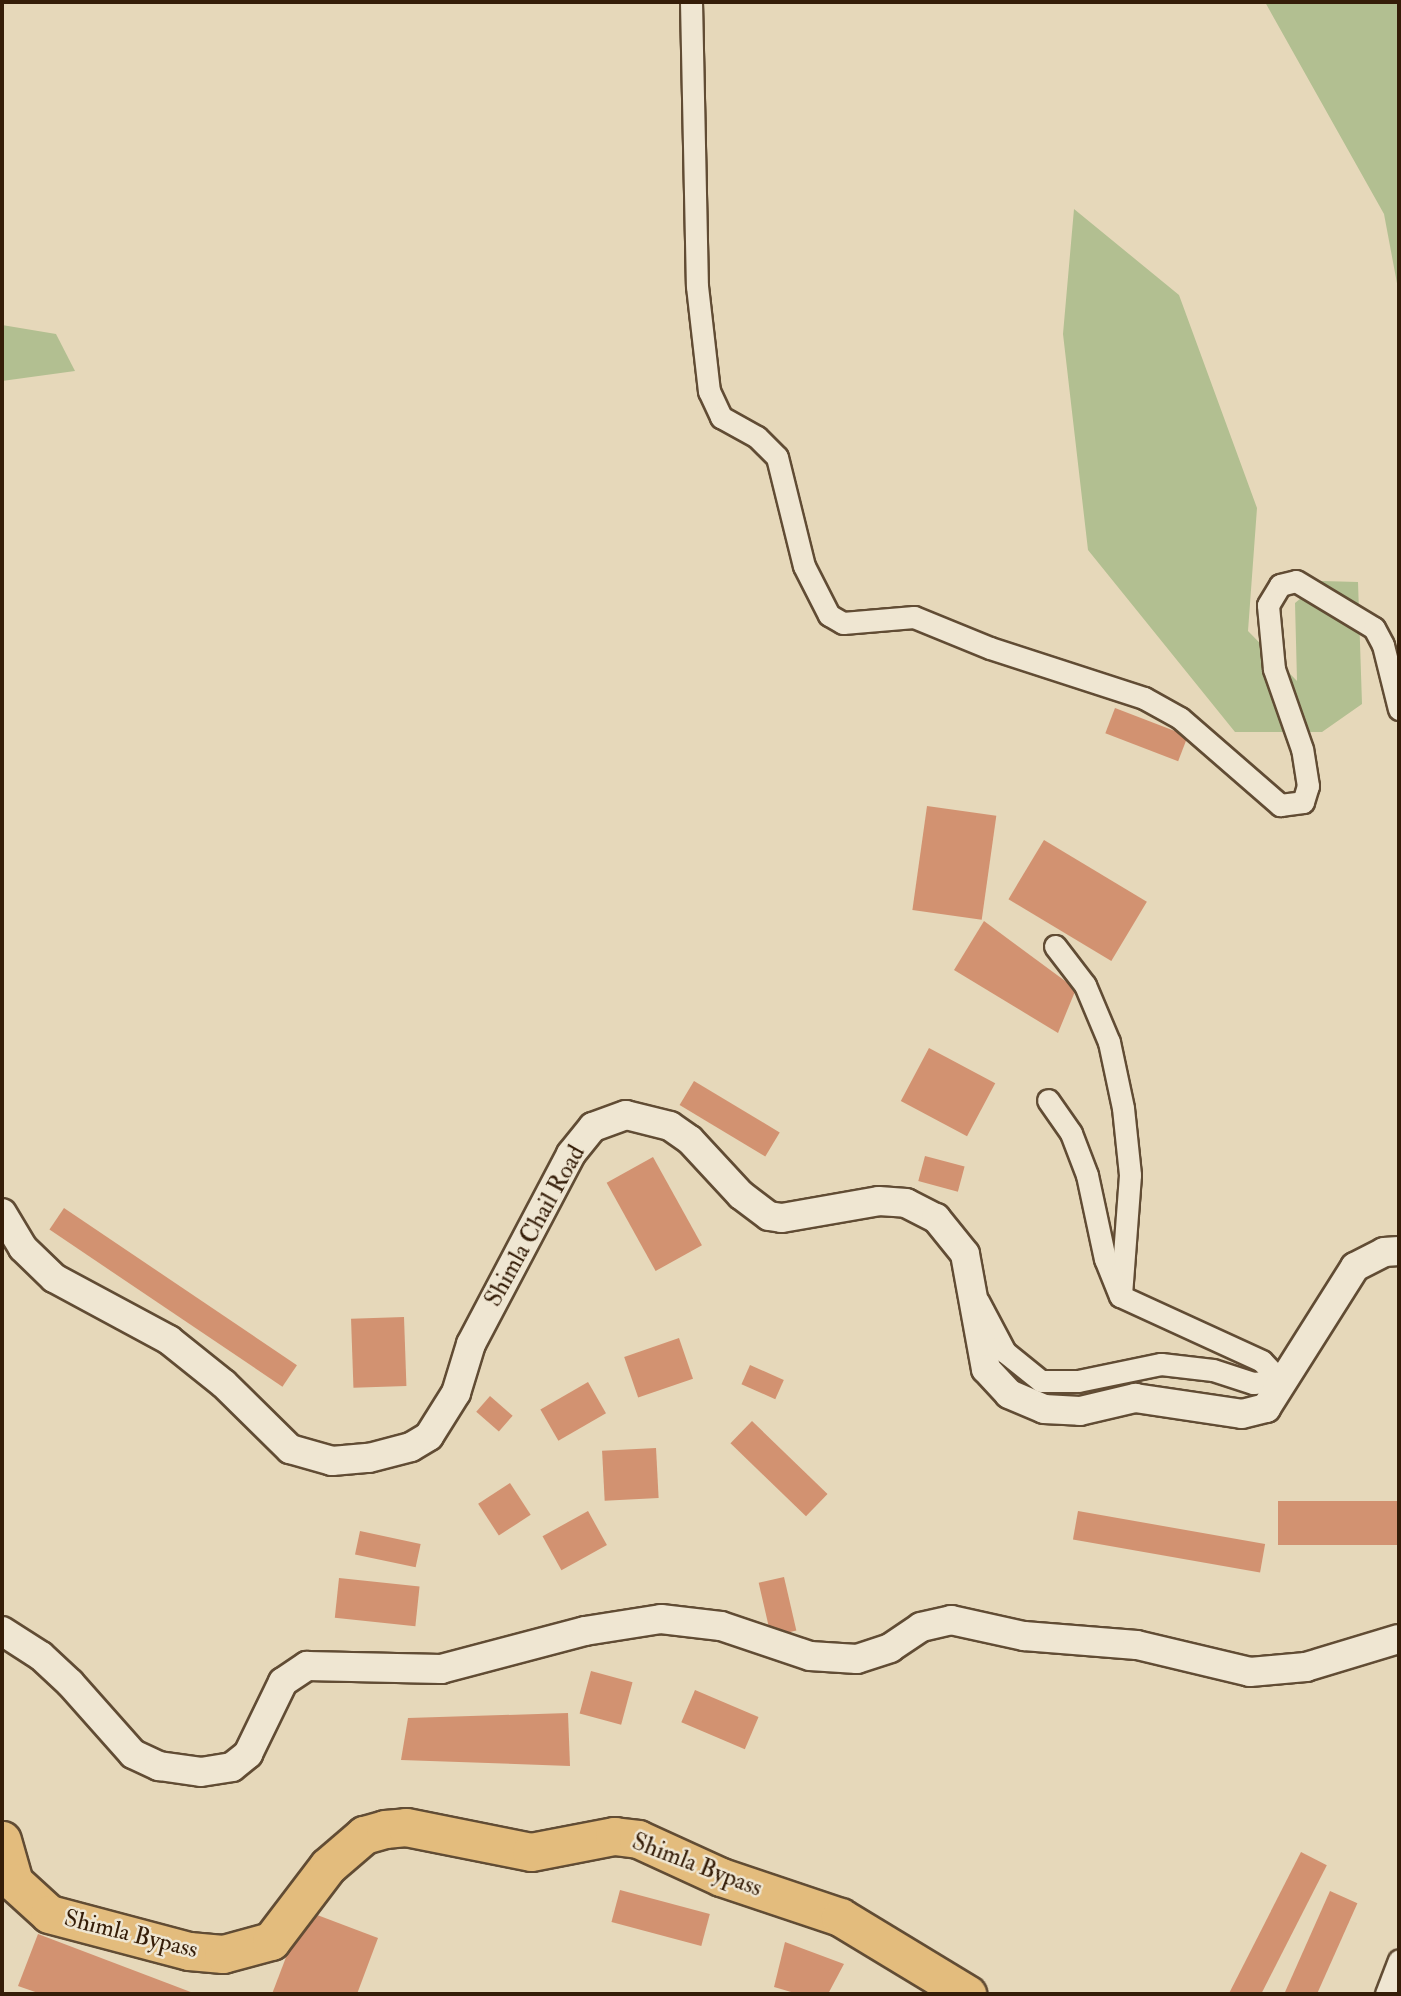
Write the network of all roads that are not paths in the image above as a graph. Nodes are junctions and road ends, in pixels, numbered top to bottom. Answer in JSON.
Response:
{"nodes":[{"id":1,"x":691,"y":2,"type":"edge"},
{"id":2,"x":1399,"y":709,"type":"edge"},
{"id":3,"x":1055,"y":946,"type":"dead end"},
{"id":4,"x":1048,"y":1100,"type":"dead end"},
{"id":5,"x":2,"y":1213,"type":"edge"},
{"id":6,"x":1399,"y":1251,"type":"edge"},
{"id":7,"x":972,"y":1290,"type":"junction"},
{"id":8,"x":1120,"y":1296,"type":"junction"},
{"id":9,"x":2,"y":1631,"type":"edge"},
{"id":10,"x":1399,"y":1639,"type":"edge"},
{"id":11,"x":2,"y":1840,"type":"edge"},
{"id":12,"x":1399,"y":1960,"type":"edge"},
{"id":13,"x":967,"y":1994,"type":"edge"},
{"id":14,"x":1386,"y":1994,"type":"edge"}],
"edges":[{"from":1,"to":2,"type":"street"},
{"from":3,"to":8,"type":"street"},
{"from":4,"to":8,"type":"street"},
{"from":5,"to":7,"type":"main road","name":"Shimla Chail Road"},
{"from":6,"to":7,"type":"main road","name":"Shimla Chail Road"},
{"from":7,"to":8,"type":"street"},
{"from":9,"to":10,"type":"main road"},
{"from":11,"to":13,"type":"highway","name":"Shimla Bypass"},
{"from":12,"to":14,"type":"street"}]}
